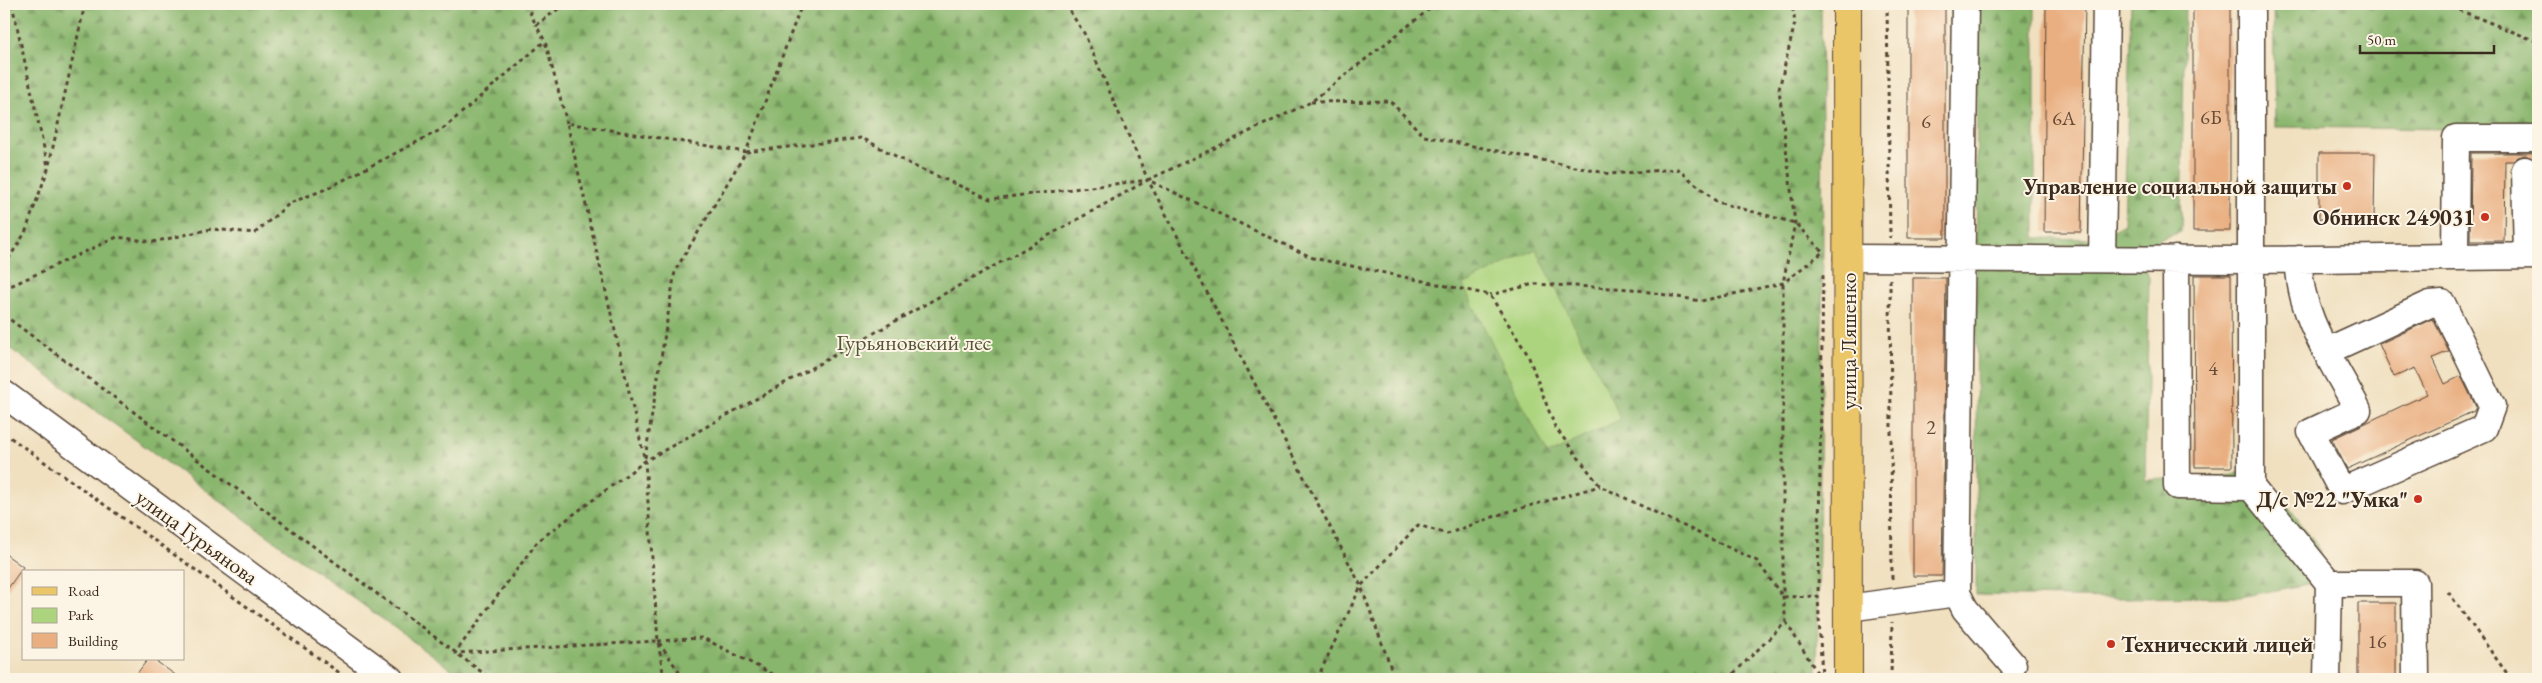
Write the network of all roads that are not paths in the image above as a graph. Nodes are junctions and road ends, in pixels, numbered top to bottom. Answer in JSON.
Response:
{"nodes":[{"id":1,"x":1847,"y":4,"type":"edge"},
{"id":2,"x":1965,"y":4,"type":"edge"},
{"id":3,"x":2106,"y":4,"type":"edge"},
{"id":4,"x":2251,"y":4,"type":"edge"},
{"id":5,"x":2538,"y":138,"type":"edge"},
{"id":6,"x":2525,"y":170,"type":"dead end"},
{"id":7,"x":2532,"y":256,"type":"edge"},
{"id":8,"x":2455,"y":257,"type":"junction"},
{"id":9,"x":1831,"y":258,"type":"junction"},
{"id":10,"x":1962,"y":258,"type":"junction"},
{"id":11,"x":2102,"y":259,"type":"junction"},
{"id":12,"x":2176,"y":259,"type":"junction"},
{"id":13,"x":2299,"y":259,"type":"junction"},
{"id":14,"x":2252,"y":260,"type":"junction"},
{"id":15,"x":2327,"y":351,"type":"junction"},
{"id":16,"x":4,"y":394,"type":"edge"},
{"id":17,"x":2251,"y":487,"type":"junction"},
{"id":18,"x":2329,"y":583,"type":"junction"},
{"id":19,"x":1958,"y":594,"type":"junction"},
{"id":20,"x":1848,"y":608,"type":"junction"},
{"id":21,"x":2014,"y":665,"type":"dead end"},
{"id":22,"x":390,"y":679,"type":"edge"},
{"id":23,"x":1848,"y":679,"type":"edge"},
{"id":24,"x":2327,"y":679,"type":"edge"},
{"id":25,"x":2416,"y":679,"type":"edge"}],
"edges":[{"from":1,"to":9,"type":"main road","name":"улица Ляшенко"},
{"from":2,"to":10,"type":"street"},
{"from":3,"to":11,"type":"street"},
{"from":4,"to":14,"type":"street"},
{"from":5,"to":8,"type":"street"},
{"from":6,"to":7,"type":"street"},
{"from":7,"to":8,"type":"street"},
{"from":8,"to":13,"type":"street"},
{"from":9,"to":10,"type":"street"},
{"from":9,"to":20,"type":"main road","name":"улица Ляшенко"},
{"from":10,"to":11,"type":"street"},
{"from":10,"to":19,"type":"street"},
{"from":11,"to":12,"type":"street"},
{"from":12,"to":14,"type":"street"},
{"from":12,"to":17,"type":"street"},
{"from":13,"to":14,"type":"street"},
{"from":13,"to":15,"type":"street"},
{"from":14,"to":17,"type":"street"},
{"from":15,"to":15,"type":"street"},
{"from":16,"to":22,"type":"street","name":"улица Гурьянова"},
{"from":17,"to":18,"type":"street"},
{"from":18,"to":24,"type":"street"},
{"from":18,"to":25,"type":"street"},
{"from":19,"to":20,"type":"street"},
{"from":19,"to":21,"type":"street"},
{"from":20,"to":23,"type":"main road","name":"улица Ляшенко"}]}
